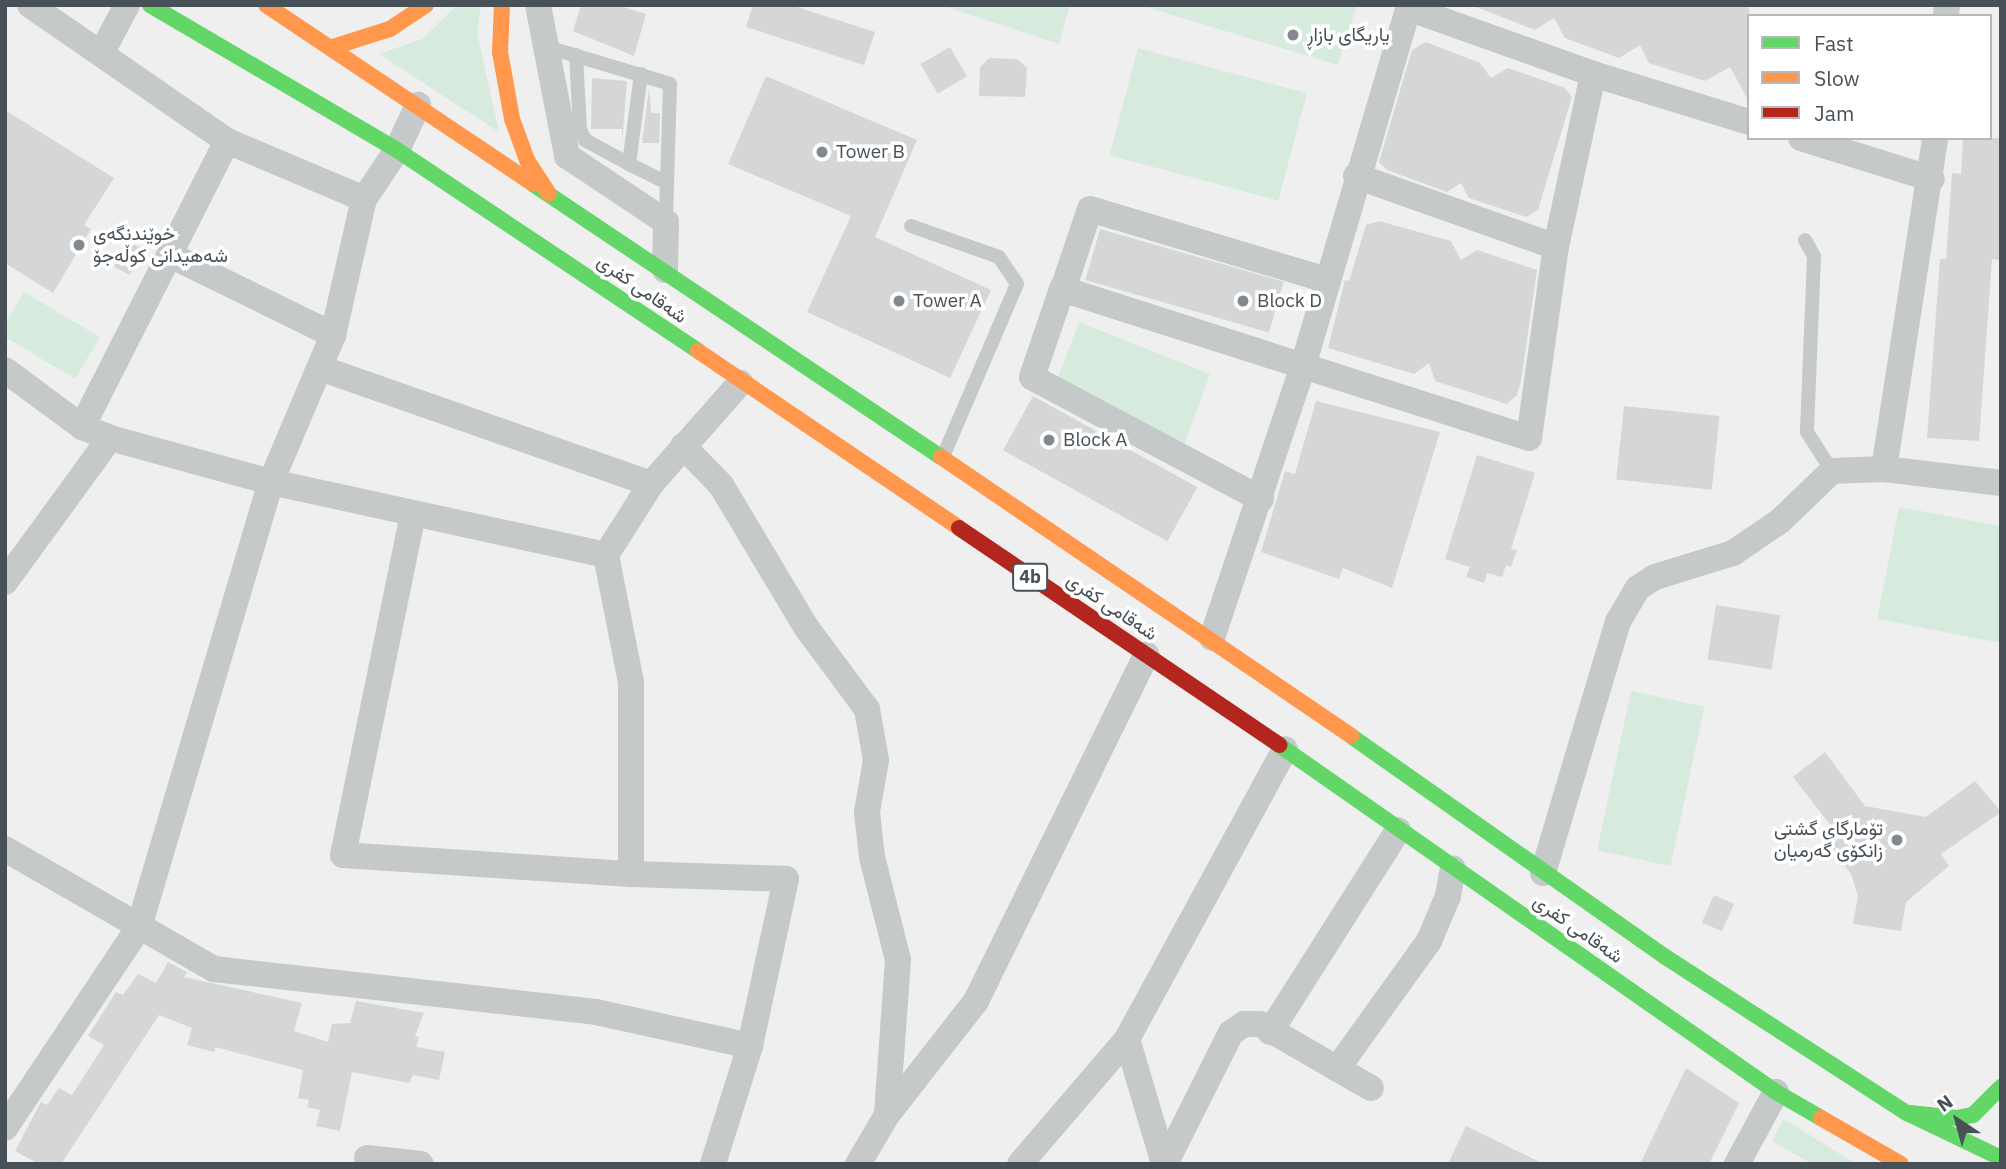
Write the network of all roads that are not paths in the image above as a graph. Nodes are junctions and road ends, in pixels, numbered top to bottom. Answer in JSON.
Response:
{"nodes":[{"id":1,"x":30,"y":5,"type":"edge"},
{"id":2,"x":127,"y":5,"type":"edge"},
{"id":3,"x":150,"y":5,"type":"edge"},
{"id":4,"x":266,"y":5,"type":"edge"},
{"id":5,"x":398,"y":5,"type":"edge"},
{"id":6,"x":426,"y":5,"type":"edge"},
{"id":7,"x":502,"y":5,"type":"edge"},
{"id":8,"x":538,"y":5,"type":"edge"},
{"id":9,"x":1408,"y":6,"type":"edge"},
{"id":10,"x":390,"y":29,"type":"junction"},
{"id":11,"x":547,"y":47,"type":"junction"},
{"id":12,"x":330,"y":48,"type":"junction"},
{"id":13,"x":102,"y":52,"type":"junction"},
{"id":14,"x":576,"y":55,"type":"junction"},
{"id":15,"x":641,"y":74,"type":"junction"},
{"id":16,"x":1593,"y":74,"type":"junction"},
{"id":17,"x":418,"y":105,"type":"junction"},
{"id":18,"x":1747,"y":121,"type":"edge"},
{"id":19,"x":1808,"y":140,"type":"edge"},
{"id":20,"x":1935,"y":140,"type":"edge"},
{"id":21,"x":227,"y":141,"type":"junction"},
{"id":22,"x":397,"y":150,"type":"junction"},
{"id":23,"x":629,"y":164,"type":"junction"},
{"id":24,"x":1356,"y":176,"type":"junction"},
{"id":25,"x":1931,"y":178,"type":"junction"},
{"id":26,"x":667,"y":183,"type":"junction"},
{"id":27,"x":549,"y":194,"type":"junction"},
{"id":28,"x":364,"y":199,"type":"junction"},
{"id":29,"x":666,"y":222,"type":"junction"},
{"id":30,"x":911,"y":226,"type":"dead end"},
{"id":31,"x":1805,"y":240,"type":"dead end"},
{"id":32,"x":1556,"y":247,"type":"junction"},
{"id":33,"x":170,"y":255,"type":"junction"},
{"id":34,"x":665,"y":270,"type":"junction"},
{"id":35,"x":1327,"y":280,"type":"junction"},
{"id":36,"x":1063,"y":289,"type":"junction"},
{"id":37,"x":333,"y":335,"type":"junction"},
{"id":38,"x":1303,"y":366,"type":"junction"},
{"id":39,"x":320,"y":368,"type":"junction"},
{"id":40,"x":5,"y":370,"type":"edge"},
{"id":41,"x":740,"y":383,"type":"junction"},
{"id":42,"x":82,"y":427,"type":"junction"},
{"id":43,"x":110,"y":438,"type":"junction"},
{"id":44,"x":683,"y":446,"type":"junction"},
{"id":45,"x":943,"y":458,"type":"junction"},
{"id":46,"x":1884,"y":470,"type":"junction"},
{"id":47,"x":1832,"y":471,"type":"junction"},
{"id":48,"x":271,"y":482,"type":"junction"},
{"id":49,"x":2001,"y":483,"type":"edge"},
{"id":50,"x":651,"y":484,"type":"junction"},
{"id":51,"x":1261,"y":499,"type":"junction"},
{"id":52,"x":413,"y":514,"type":"junction"},
{"id":53,"x":606,"y":555,"type":"junction"},
{"id":54,"x":5,"y":582,"type":"edge"},
{"id":55,"x":1212,"y":638,"type":"junction"},
{"id":56,"x":1146,"y":655,"type":"junction"},
{"id":57,"x":1285,"y":749,"type":"junction"},
{"id":58,"x":1398,"y":830,"type":"junction"},
{"id":59,"x":5,"y":849,"type":"edge"},
{"id":60,"x":1452,"y":868,"type":"junction"},
{"id":61,"x":1542,"y":873,"type":"junction"},
{"id":62,"x":631,"y":874,"type":"junction"},
{"id":63,"x":139,"y":928,"type":"junction"},
{"id":64,"x":1270,"y":1032,"type":"junction"},
{"id":65,"x":1127,"y":1039,"type":"junction"},
{"id":66,"x":750,"y":1046,"type":"junction"},
{"id":67,"x":1336,"y":1069,"type":"junction"},
{"id":68,"x":2001,"y":1087,"type":"edge"},
{"id":69,"x":1371,"y":1088,"type":"dead end"},
{"id":70,"x":1776,"y":1092,"type":"junction"},
{"id":71,"x":1907,"y":1113,"type":"junction"},
{"id":72,"x":887,"y":1115,"type":"junction"},
{"id":73,"x":5,"y":1128,"type":"edge"},
{"id":74,"x":367,"y":1158,"type":"dead end"},
{"id":75,"x":2001,"y":1158,"type":"edge"},
{"id":76,"x":421,"y":1164,"type":"edge"},
{"id":77,"x":713,"y":1164,"type":"edge"},
{"id":78,"x":858,"y":1164,"type":"edge"},
{"id":79,"x":1020,"y":1164,"type":"edge"},
{"id":80,"x":1165,"y":1164,"type":"edge"},
{"id":81,"x":1737,"y":1164,"type":"edge"},
{"id":82,"x":1901,"y":1164,"type":"edge"}],
"edges":[{"from":1,"to":13,"type":"street"},
{"from":2,"to":13,"type":"street"},
{"from":3,"to":22,"type":"main road","name":"شەقامی کفری","number":"4b"},
{"from":4,"to":12,"type":"main road","name":"شەقامی کفری","number":"4b"},
{"from":5,"to":10,"type":"lane"},
{"from":6,"to":10,"type":"main road"},
{"from":7,"to":27,"type":"main road"},
{"from":8,"to":11,"type":"street"},
{"from":9,"to":16,"type":"street"},
{"from":9,"to":24,"type":"street"},
{"from":10,"to":12,"type":"main road"},
{"from":11,"to":14,"type":"lane"},
{"from":11,"to":29,"type":"street"},
{"from":12,"to":17,"type":"main road","name":"شەقامی کفری","number":"4b"},
{"from":13,"to":21,"type":"street"},
{"from":14,"to":15,"type":"lane"},
{"from":14,"to":23,"type":"lane"},
{"from":15,"to":23,"type":"lane"},
{"from":15,"to":26,"type":"lane"},
{"from":16,"to":18,"type":"street"},
{"from":16,"to":32,"type":"street"},
{"from":17,"to":22,"type":"street"},
{"from":17,"to":27,"type":"main road","name":"شەقامی کفری","number":"4b"},
{"from":19,"to":25,"type":"street"},
{"from":20,"to":25,"type":"street"},
{"from":21,"to":28,"type":"street"},
{"from":21,"to":33,"type":"street"},
{"from":22,"to":28,"type":"street"},
{"from":22,"to":41,"type":"main road","name":"شەقامی کفری","number":"4b"},
{"from":23,"to":26,"type":"lane"},
{"from":24,"to":32,"type":"street"},
{"from":24,"to":35,"type":"street"},
{"from":25,"to":46,"type":"street"},
{"from":26,"to":29,"type":"lane"},
{"from":27,"to":34,"type":"main road","name":"شەقامی کفری","number":"4b"},
{"from":28,"to":37,"type":"street"},
{"from":29,"to":34,"type":"street"},
{"from":30,"to":45,"type":"lane"},
{"from":31,"to":47,"type":"lane"},
{"from":32,"to":38,"type":"street"},
{"from":33,"to":37,"type":"street"},
{"from":33,"to":42,"type":"street"},
{"from":34,"to":45,"type":"main road","name":"شەقامی کفری","number":"4b"},
{"from":35,"to":36,"type":"street"},
{"from":35,"to":38,"type":"street"},
{"from":36,"to":38,"type":"street"},
{"from":36,"to":51,"type":"street"},
{"from":37,"to":39,"type":"street"},
{"from":38,"to":51,"type":"street"},
{"from":39,"to":48,"type":"street"},
{"from":39,"to":50,"type":"street"},
{"from":40,"to":42,"type":"street"},
{"from":41,"to":44,"type":"street"},
{"from":41,"to":56,"type":"main road","name":"شەقامی کفری","number":"4b"},
{"from":42,"to":43,"type":"street"},
{"from":43,"to":48,"type":"street"},
{"from":43,"to":54,"type":"street"},
{"from":44,"to":50,"type":"street"},
{"from":44,"to":72,"type":"street"},
{"from":45,"to":55,"type":"main road","name":"شەقامی کفری","number":"4b"},
{"from":46,"to":47,"type":"street"},
{"from":46,"to":49,"type":"street"},
{"from":47,"to":61,"type":"street"},
{"from":48,"to":52,"type":"street"},
{"from":48,"to":63,"type":"street"},
{"from":50,"to":53,"type":"street"},
{"from":51,"to":55,"type":"street"},
{"from":52,"to":53,"type":"street"},
{"from":52,"to":62,"type":"street"},
{"from":53,"to":62,"type":"street"},
{"from":55,"to":61,"type":"main road","name":"شەقامی کفری","number":"4b"},
{"from":56,"to":57,"type":"main road","name":"شەقامی کفری","number":"4b"},
{"from":56,"to":72,"type":"street"},
{"from":57,"to":58,"type":"main road","name":"شەقامی کفری","number":"4b"},
{"from":57,"to":65,"type":"street"},
{"from":58,"to":60,"type":"main road","name":"شەقامی کفری","number":"4b"},
{"from":58,"to":64,"type":"street"},
{"from":59,"to":63,"type":"street"},
{"from":60,"to":67,"type":"street"},
{"from":60,"to":70,"type":"main road","name":"شەقامی کفری","number":"4b"},
{"from":61,"to":71,"type":"main road","name":"شەقامی کفری","number":"4b"},
{"from":62,"to":66,"type":"street"},
{"from":63,"to":66,"type":"street"},
{"from":63,"to":73,"type":"street"},
{"from":64,"to":67,"type":"street"},
{"from":64,"to":80,"type":"street"},
{"from":65,"to":79,"type":"street"},
{"from":65,"to":80,"type":"street"},
{"from":66,"to":77,"type":"street"},
{"from":67,"to":69,"type":"street"},
{"from":68,"to":71,"type":"main road"},
{"from":70,"to":81,"type":"street"},
{"from":70,"to":82,"type":"main road","name":"شەقامی کفری","number":"4b"},
{"from":71,"to":75,"type":"main road","name":"شەقامی کفری","number":"4b"},
{"from":72,"to":78,"type":"street"},
{"from":74,"to":76,"type":"street"}]}
